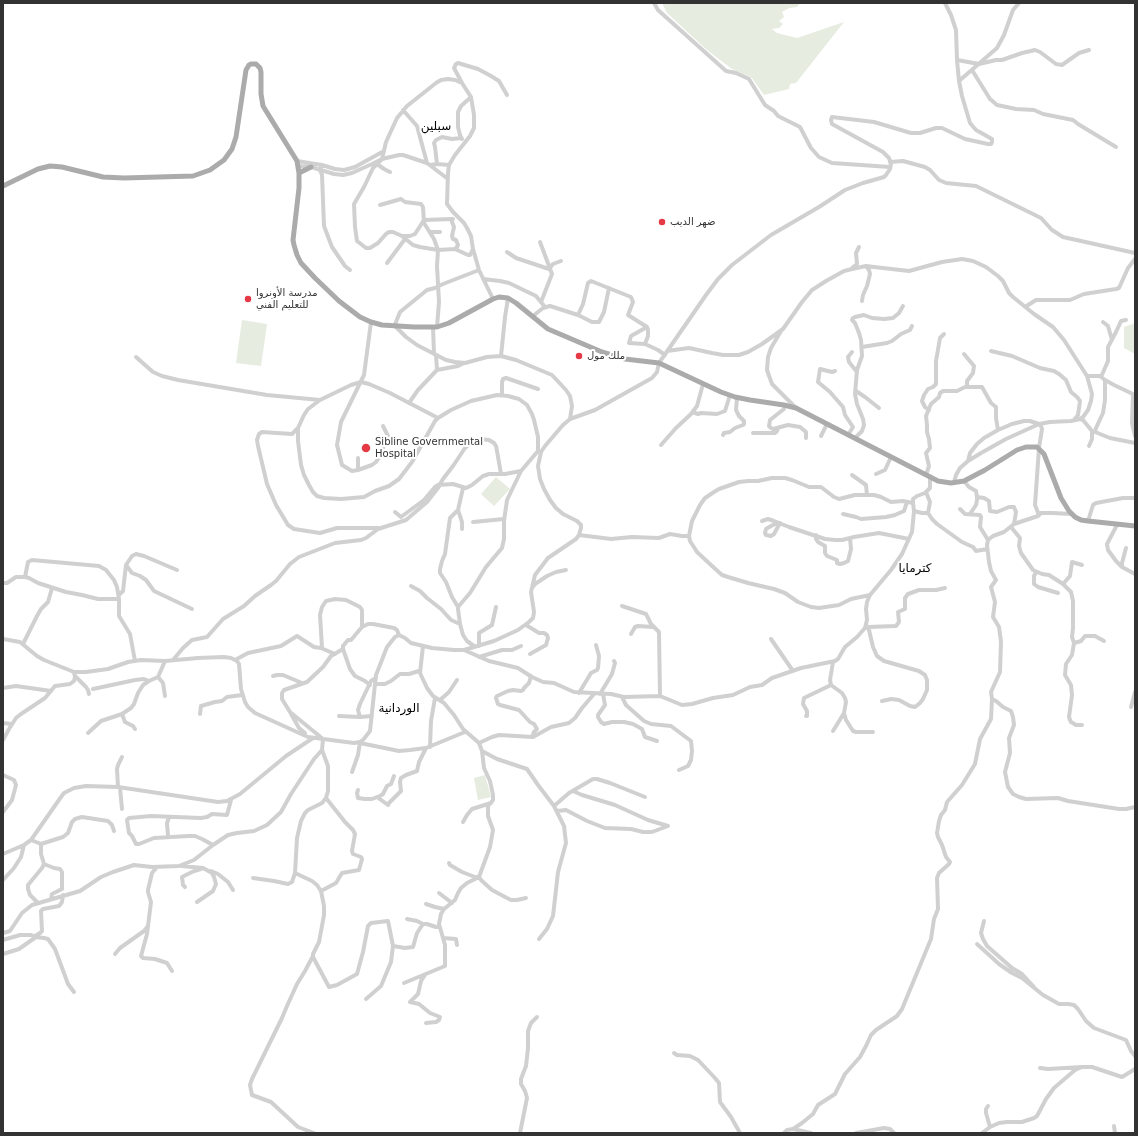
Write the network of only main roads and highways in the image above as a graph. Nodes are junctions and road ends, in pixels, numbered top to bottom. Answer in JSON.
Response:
{"nodes":[{"id":1,"x":311,"y":167,"type":"road end"},
{"id":2,"x":299,"y":173,"type":"junction"},
{"id":3,"x":3,"y":186,"type":"edge"},
{"id":4,"x":1135,"y":526,"type":"edge"}],
"edges":[{"from":1,"to":2,"type":"main road"},
{"from":2,"to":3,"type":"main road"},
{"from":2,"to":4,"type":"main road"}]}
